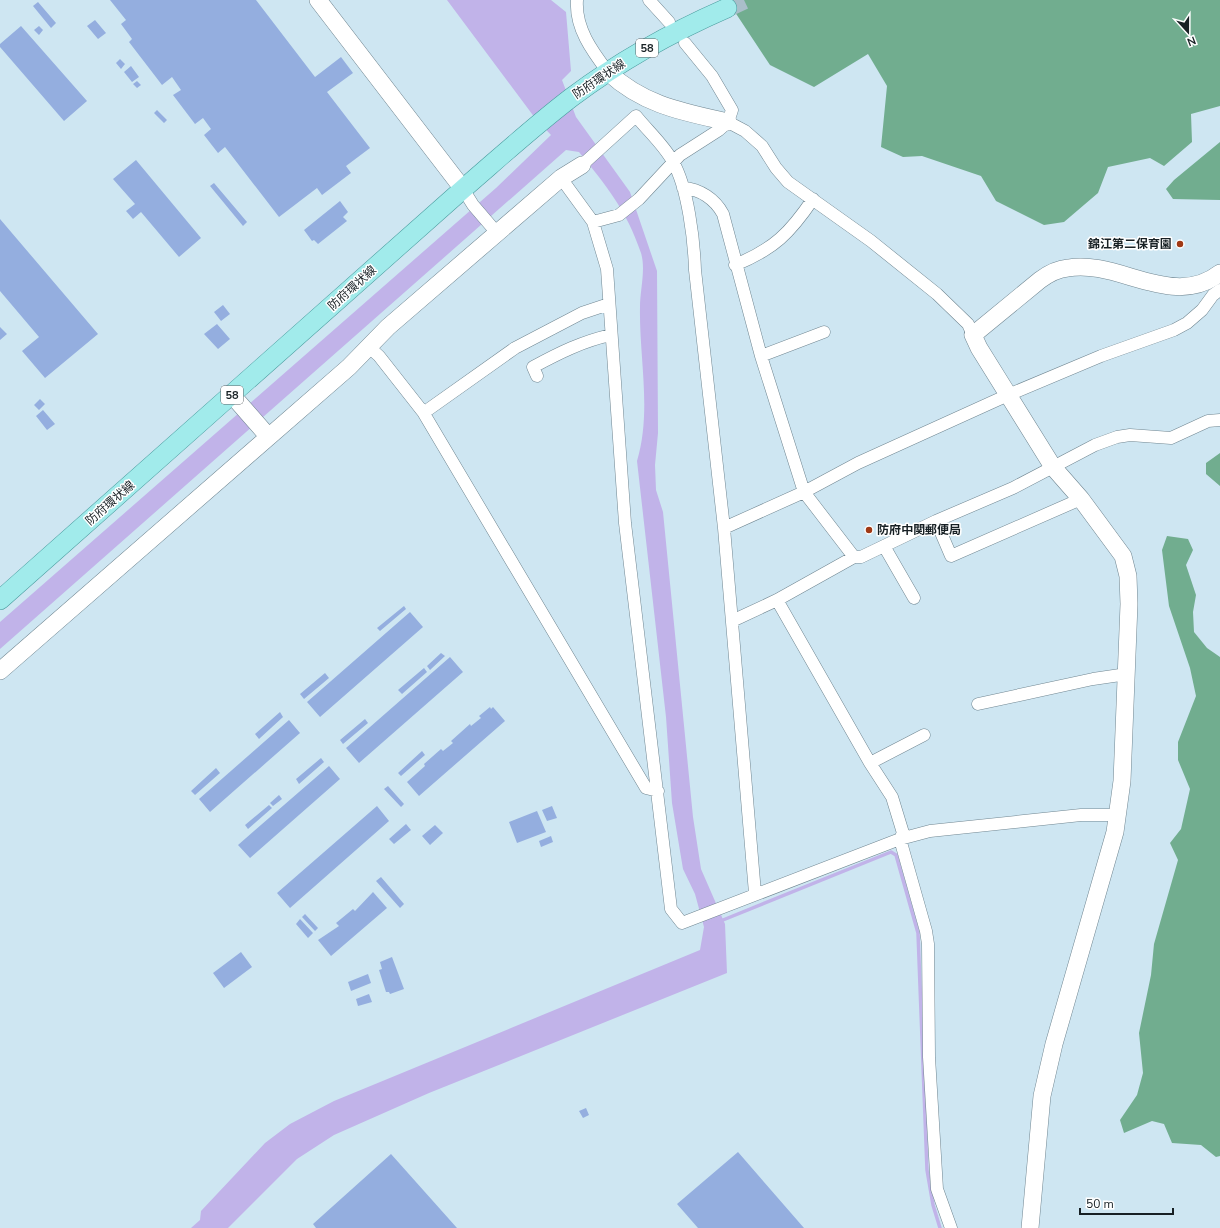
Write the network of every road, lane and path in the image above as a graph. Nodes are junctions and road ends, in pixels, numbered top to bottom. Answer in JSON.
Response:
{"nodes":[{"id":1,"x":318,"y":0,"type":"edge"},
{"id":2,"x":577,"y":0,"type":"edge"},
{"id":3,"x":649,"y":0,"type":"edge"},
{"id":4,"x":727,"y":8,"type":"tunnel mouth"},
{"id":5,"x":669,"y":22,"type":"dead end"},
{"id":6,"x":685,"y":43,"type":"dead end"},
{"id":7,"x":608,"y":72,"type":"junction"},
{"id":8,"x":728,"y":122,"type":"junction"},
{"id":9,"x":673,"y":161,"type":"junction"},
{"id":10,"x":582,"y":165,"type":"joint"},
{"id":11,"x":561,"y":178,"type":"junction"},
{"id":12,"x":682,"y":188,"type":"junction"},
{"id":13,"x":463,"y":189,"type":"junction"},
{"id":14,"x":813,"y":199,"type":"junction"},
{"id":15,"x":593,"y":222,"type":"junction"},
{"id":16,"x":495,"y":231,"type":"junction"},
{"id":17,"x":736,"y":265,"type":"junction"},
{"id":18,"x":1220,"y":273,"type":"edge"},
{"id":19,"x":1220,"y":290,"type":"edge"},
{"id":20,"x":609,"y":304,"type":"junction"},
{"id":21,"x":824,"y":332,"type":"dead end"},
{"id":22,"x":611,"y":335,"type":"junction"},
{"id":23,"x":973,"y":336,"type":"junction"},
{"id":24,"x":370,"y":348,"type":"junction"},
{"id":25,"x":760,"y":356,"type":"junction"},
{"id":26,"x":537,"y":376,"type":"dead end"},
{"id":27,"x":232,"y":395,"type":"junction"},
{"id":28,"x":1008,"y":395,"type":"junction"},
{"id":29,"x":423,"y":412,"type":"junction"},
{"id":30,"x":1220,"y":420,"type":"edge"},
{"id":31,"x":266,"y":434,"type":"junction"},
{"id":32,"x":1053,"y":467,"type":"junction"},
{"id":33,"x":804,"y":492,"type":"junction"},
{"id":34,"x":1081,"y":499,"type":"junction"},
{"id":35,"x":936,"y":521,"type":"junction"},
{"id":36,"x":724,"y":528,"type":"junction"},
{"id":37,"x":884,"y":546,"type":"junction"},
{"id":38,"x":854,"y":557,"type":"junction"},
{"id":39,"x":914,"y":598,"type":"dead end"},
{"id":40,"x":0,"y":600,"type":"edge"},
{"id":41,"x":777,"y":600,"type":"junction"},
{"id":42,"x":732,"y":621,"type":"junction"},
{"id":43,"x":0,"y":671,"type":"edge"},
{"id":44,"x":1127,"y":674,"type":"junction"},
{"id":45,"x":978,"y":704,"type":"dead end"},
{"id":46,"x":924,"y":735,"type":"dead end"},
{"id":47,"x":870,"y":763,"type":"junction"},
{"id":48,"x":658,"y":791,"type":"junction"},
{"id":49,"x":1118,"y":815,"type":"junction"},
{"id":50,"x":900,"y":839,"type":"junction"},
{"id":51,"x":755,"y":893,"type":"junction"},
{"id":52,"x":951,"y":1228,"type":"edge"},
{"id":53,"x":1030,"y":1228,"type":"edge"}],
"edges":[{"from":1,"to":13,"type":"street"},
{"from":2,"to":7,"type":"street"},
{"from":3,"to":5,"type":"street"},
{"from":4,"to":7,"type":"main road","name":"防府環状線","number":"58"},
{"from":6,"to":8,"type":"street"},
{"from":7,"to":8,"type":"street"},
{"from":7,"to":13,"type":"main road","name":"防府環状線","number":"58"},
{"from":8,"to":9,"type":"street"},
{"from":8,"to":14,"type":"street"},
{"from":9,"to":10,"type":"street"},
{"from":9,"to":12,"type":"street"},
{"from":9,"to":15,"type":"street"},
{"from":10,"to":11,"type":"street"},
{"from":11,"to":15,"type":"street"},
{"from":11,"to":16,"type":"street"},
{"from":12,"to":17,"type":"street"},
{"from":12,"to":36,"type":"street"},
{"from":13,"to":16,"type":"street"},
{"from":13,"to":27,"type":"main road","name":"防府環状線","number":"58"},
{"from":14,"to":17,"type":"street"},
{"from":14,"to":23,"type":"street"},
{"from":15,"to":20,"type":"street"},
{"from":16,"to":24,"type":"street"},
{"from":17,"to":25,"type":"street"},
{"from":18,"to":23,"type":"street"},
{"from":19,"to":28,"type":"street"},
{"from":20,"to":22,"type":"street"},
{"from":20,"to":29,"type":"street"},
{"from":21,"to":25,"type":"street"},
{"from":22,"to":26,"type":"street"},
{"from":22,"to":48,"type":"street"},
{"from":23,"to":28,"type":"street"},
{"from":24,"to":29,"type":"street"},
{"from":24,"to":31,"type":"street"},
{"from":25,"to":33,"type":"street"},
{"from":27,"to":31,"type":"street"},
{"from":27,"to":40,"type":"main road","name":"防府環状線","number":"58"},
{"from":28,"to":32,"type":"street"},
{"from":28,"to":33,"type":"street"},
{"from":29,"to":48,"type":"street"},
{"from":30,"to":32,"type":"street"},
{"from":31,"to":43,"type":"street"},
{"from":32,"to":34,"type":"street"},
{"from":32,"to":35,"type":"street"},
{"from":33,"to":36,"type":"street"},
{"from":33,"to":38,"type":"street"},
{"from":34,"to":35,"type":"street"},
{"from":34,"to":44,"type":"street"},
{"from":35,"to":37,"type":"street"},
{"from":36,"to":42,"type":"street"},
{"from":37,"to":38,"type":"street"},
{"from":37,"to":39,"type":"street"},
{"from":38,"to":41,"type":"street"},
{"from":41,"to":42,"type":"street"},
{"from":41,"to":47,"type":"street"},
{"from":42,"to":51,"type":"street"},
{"from":44,"to":45,"type":"street"},
{"from":44,"to":49,"type":"street"},
{"from":46,"to":47,"type":"street"},
{"from":47,"to":50,"type":"street"},
{"from":48,"to":51,"type":"street"},
{"from":49,"to":50,"type":"street"},
{"from":49,"to":53,"type":"street"},
{"from":50,"to":51,"type":"street"},
{"from":50,"to":52,"type":"street"}]}
